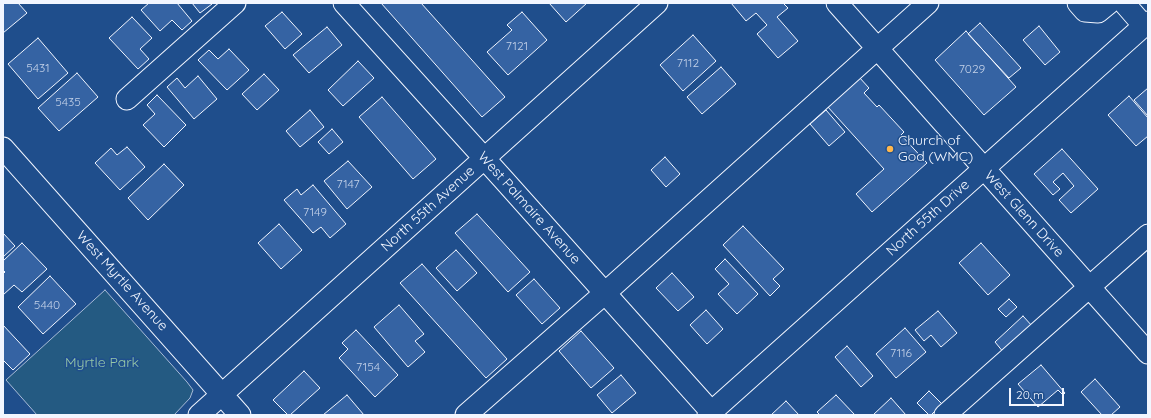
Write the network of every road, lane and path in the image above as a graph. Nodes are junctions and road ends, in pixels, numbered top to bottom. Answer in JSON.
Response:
{"nodes":[{"id":1,"x":235,"y":3,"type":"edge"},
{"id":2,"x":344,"y":3,"type":"edge"},
{"id":3,"x":657,"y":3,"type":"edge"},
{"id":4,"x":837,"y":3,"type":"edge"},
{"id":5,"x":928,"y":3,"type":"edge"},
{"id":6,"x":1078,"y":3,"type":"edge"},
{"id":7,"x":1109,"y":3,"type":"edge"},
{"id":8,"x":1124,"y":3,"type":"edge"},
{"id":9,"x":1146,"y":24,"type":"edge"},
{"id":10,"x":878,"y":48,"type":"junction"},
{"id":11,"x":127,"y":98,"type":"dead end"},
{"id":12,"x":3,"y":148,"type":"edge"},
{"id":13,"x":484,"y":158,"type":"junction"},
{"id":14,"x":984,"y":169,"type":"junction"},
{"id":15,"x":1148,"y":235,"type":"edge"},
{"id":16,"x":1089,"y":287,"type":"junction"},
{"id":17,"x":605,"y":293,"type":"junction"},
{"id":18,"x":1148,"y":353,"type":"edge"},
{"id":19,"x":222,"y":393,"type":"junction"},
{"id":20,"x":711,"y":414,"type":"edge"},
{"id":21,"x":199,"y":415,"type":"edge"},
{"id":22,"x":240,"y":415,"type":"edge"},
{"id":23,"x":466,"y":415,"type":"edge"},
{"id":24,"x":945,"y":415,"type":"edge"}],
"edges":[{"from":1,"to":11,"type":"street"},
{"from":2,"to":13,"type":"street","name":"West Palmaire Avenue"},
{"from":3,"to":13,"type":"street","name":"North 55th Avenue"},
{"from":4,"to":10,"type":"street","name":"West Glenn Drive"},
{"from":5,"to":10,"type":"street"},
{"from":6,"to":7,"type":"street"},
{"from":8,"to":9,"type":"street"},
{"from":9,"to":14,"type":"street","name":"North 55th Drive"},
{"from":10,"to":14,"type":"street","name":"West Glenn Drive"},
{"from":10,"to":17,"type":"street"},
{"from":12,"to":19,"type":"street","name":"West Myrtle Avenue"},
{"from":13,"to":17,"type":"street","name":"West Palmaire Avenue"},
{"from":13,"to":19,"type":"street","name":"North 55th Avenue"},
{"from":14,"to":16,"type":"street","name":"West Glenn Drive"},
{"from":14,"to":20,"type":"street","name":"North 55th Drive"},
{"from":15,"to":16,"type":"street"},
{"from":16,"to":18,"type":"street","name":"West Glenn Drive"},
{"from":16,"to":24,"type":"street"},
{"from":17,"to":20,"type":"street","name":"West Palmaire Avenue"},
{"from":17,"to":23,"type":"street"},
{"from":19,"to":21,"type":"street","name":"North 55th Avenue"},
{"from":19,"to":22,"type":"street","name":"West Myrtle Avenue"}]}
